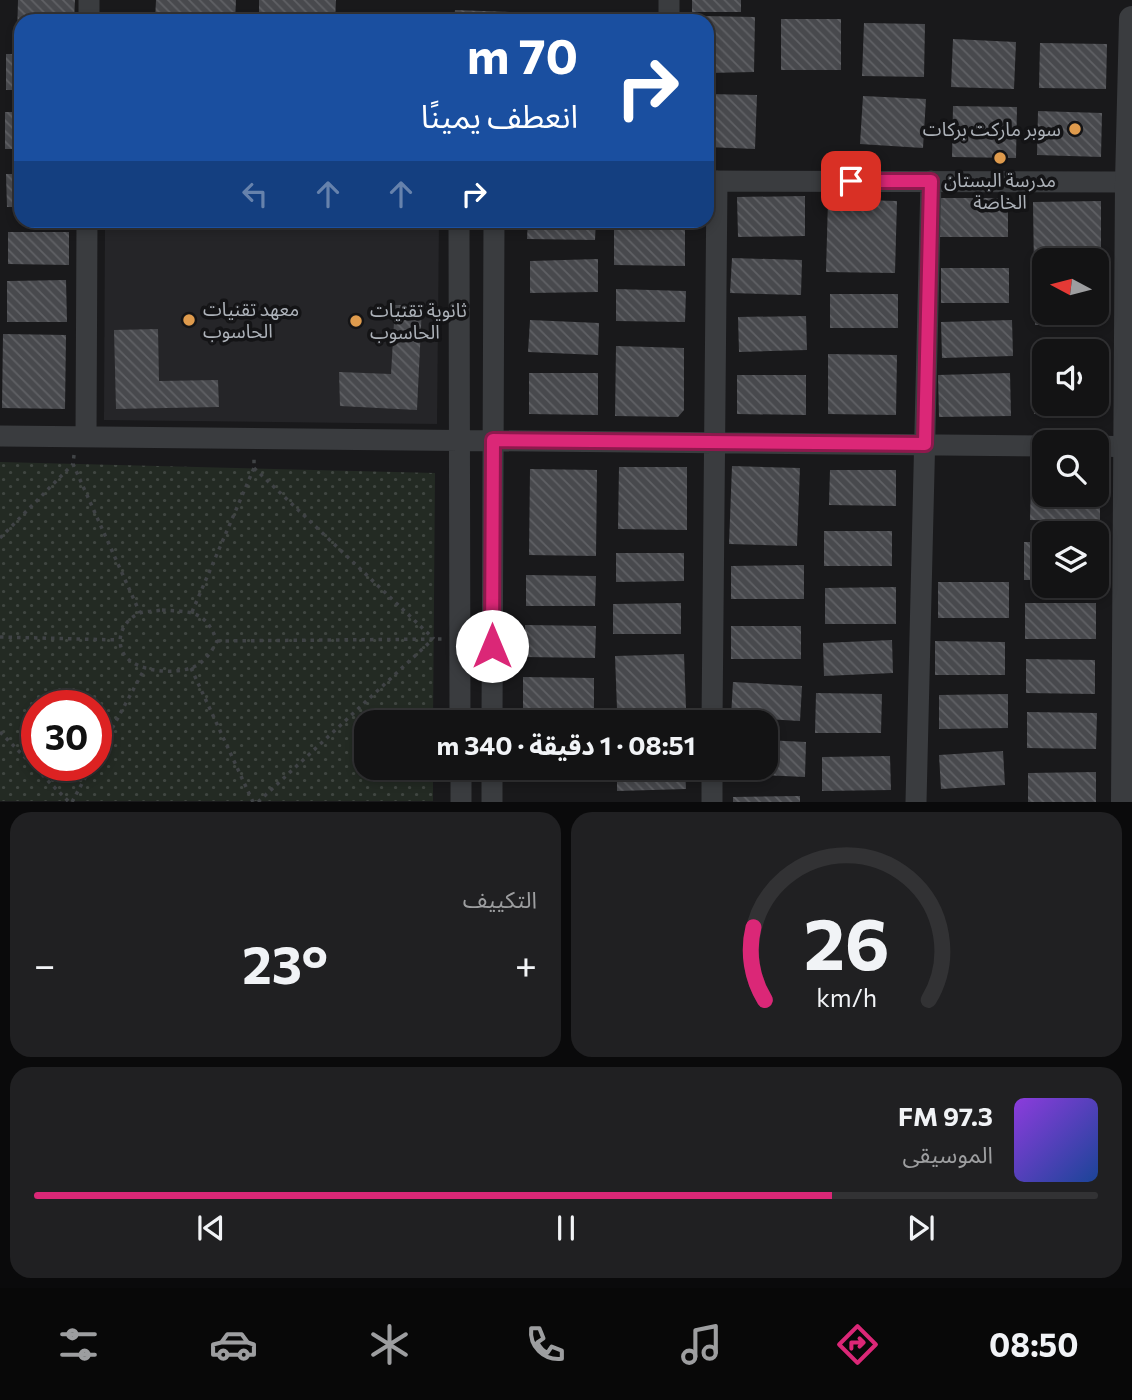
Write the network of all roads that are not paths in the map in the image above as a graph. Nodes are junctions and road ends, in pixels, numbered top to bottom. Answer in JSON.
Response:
{"nodes":[{"id":1,"x":1132,"y":19,"type":"edge"},
{"id":2,"x":714,"y":181,"type":"edge"},
{"id":3,"x":931,"y":181,"type":"junction"},
{"id":4,"x":1128,"y":181,"type":"junction"},
{"id":5,"x":88,"y":228,"type":"edge"},
{"id":6,"x":459,"y":228,"type":"edge"},
{"id":7,"x":494,"y":228,"type":"edge"},
{"id":8,"x":713,"y":228,"type":"edge"},
{"id":9,"x":1130,"y":275,"type":"edge"},
{"id":10,"x":0,"y":436,"type":"edge"},
{"id":11,"x":86,"y":436,"type":"junction"},
{"id":12,"x":459,"y":440,"type":"junction"},
{"id":13,"x":493,"y":440,"type":"junction"},
{"id":14,"x":715,"y":443,"type":"junction"},
{"id":15,"x":925,"y":444,"type":"junction"},
{"id":16,"x":1032,"y":446,"type":"edge"},
{"id":17,"x":1109,"y":446,"type":"edge"},
{"id":18,"x":1129,"y":447,"type":"edge"},
{"id":19,"x":460,"y":710,"type":"edge"},
{"id":20,"x":492,"y":710,"type":"edge"},
{"id":21,"x":712,"y":710,"type":"edge"},
{"id":22,"x":461,"y":780,"type":"edge"},
{"id":23,"x":492,"y":780,"type":"edge"},
{"id":24,"x":712,"y":780,"type":"edge"},
{"id":25,"x":461,"y":802,"type":"edge"},
{"id":26,"x":492,"y":802,"type":"edge"},
{"id":27,"x":712,"y":802,"type":"edge"},
{"id":28,"x":916,"y":802,"type":"edge"},
{"id":29,"x":1124,"y":802,"type":"edge"}],
"edges":[{"from":1,"to":4,"type":"street"},
{"from":2,"to":3,"type":"street"},
{"from":3,"to":4,"type":"street"},
{"from":3,"to":15,"type":"street"},
{"from":4,"to":9,"type":"street"},
{"from":5,"to":11,"type":"street"},
{"from":6,"to":12,"type":"street"},
{"from":7,"to":13,"type":"street"},
{"from":8,"to":14,"type":"street"},
{"from":9,"to":18,"type":"street"},
{"from":10,"to":11,"type":"street"},
{"from":11,"to":12,"type":"street"},
{"from":12,"to":13,"type":"street"},
{"from":12,"to":19,"type":"street"},
{"from":13,"to":14,"type":"street"},
{"from":13,"to":20,"type":"street"},
{"from":14,"to":15,"type":"street"},
{"from":14,"to":21,"type":"street"},
{"from":15,"to":16,"type":"street"},
{"from":15,"to":28,"type":"street"},
{"from":17,"to":18,"type":"street"},
{"from":18,"to":29,"type":"street"},
{"from":22,"to":25,"type":"street"},
{"from":23,"to":26,"type":"street"},
{"from":24,"to":27,"type":"street"}]}
